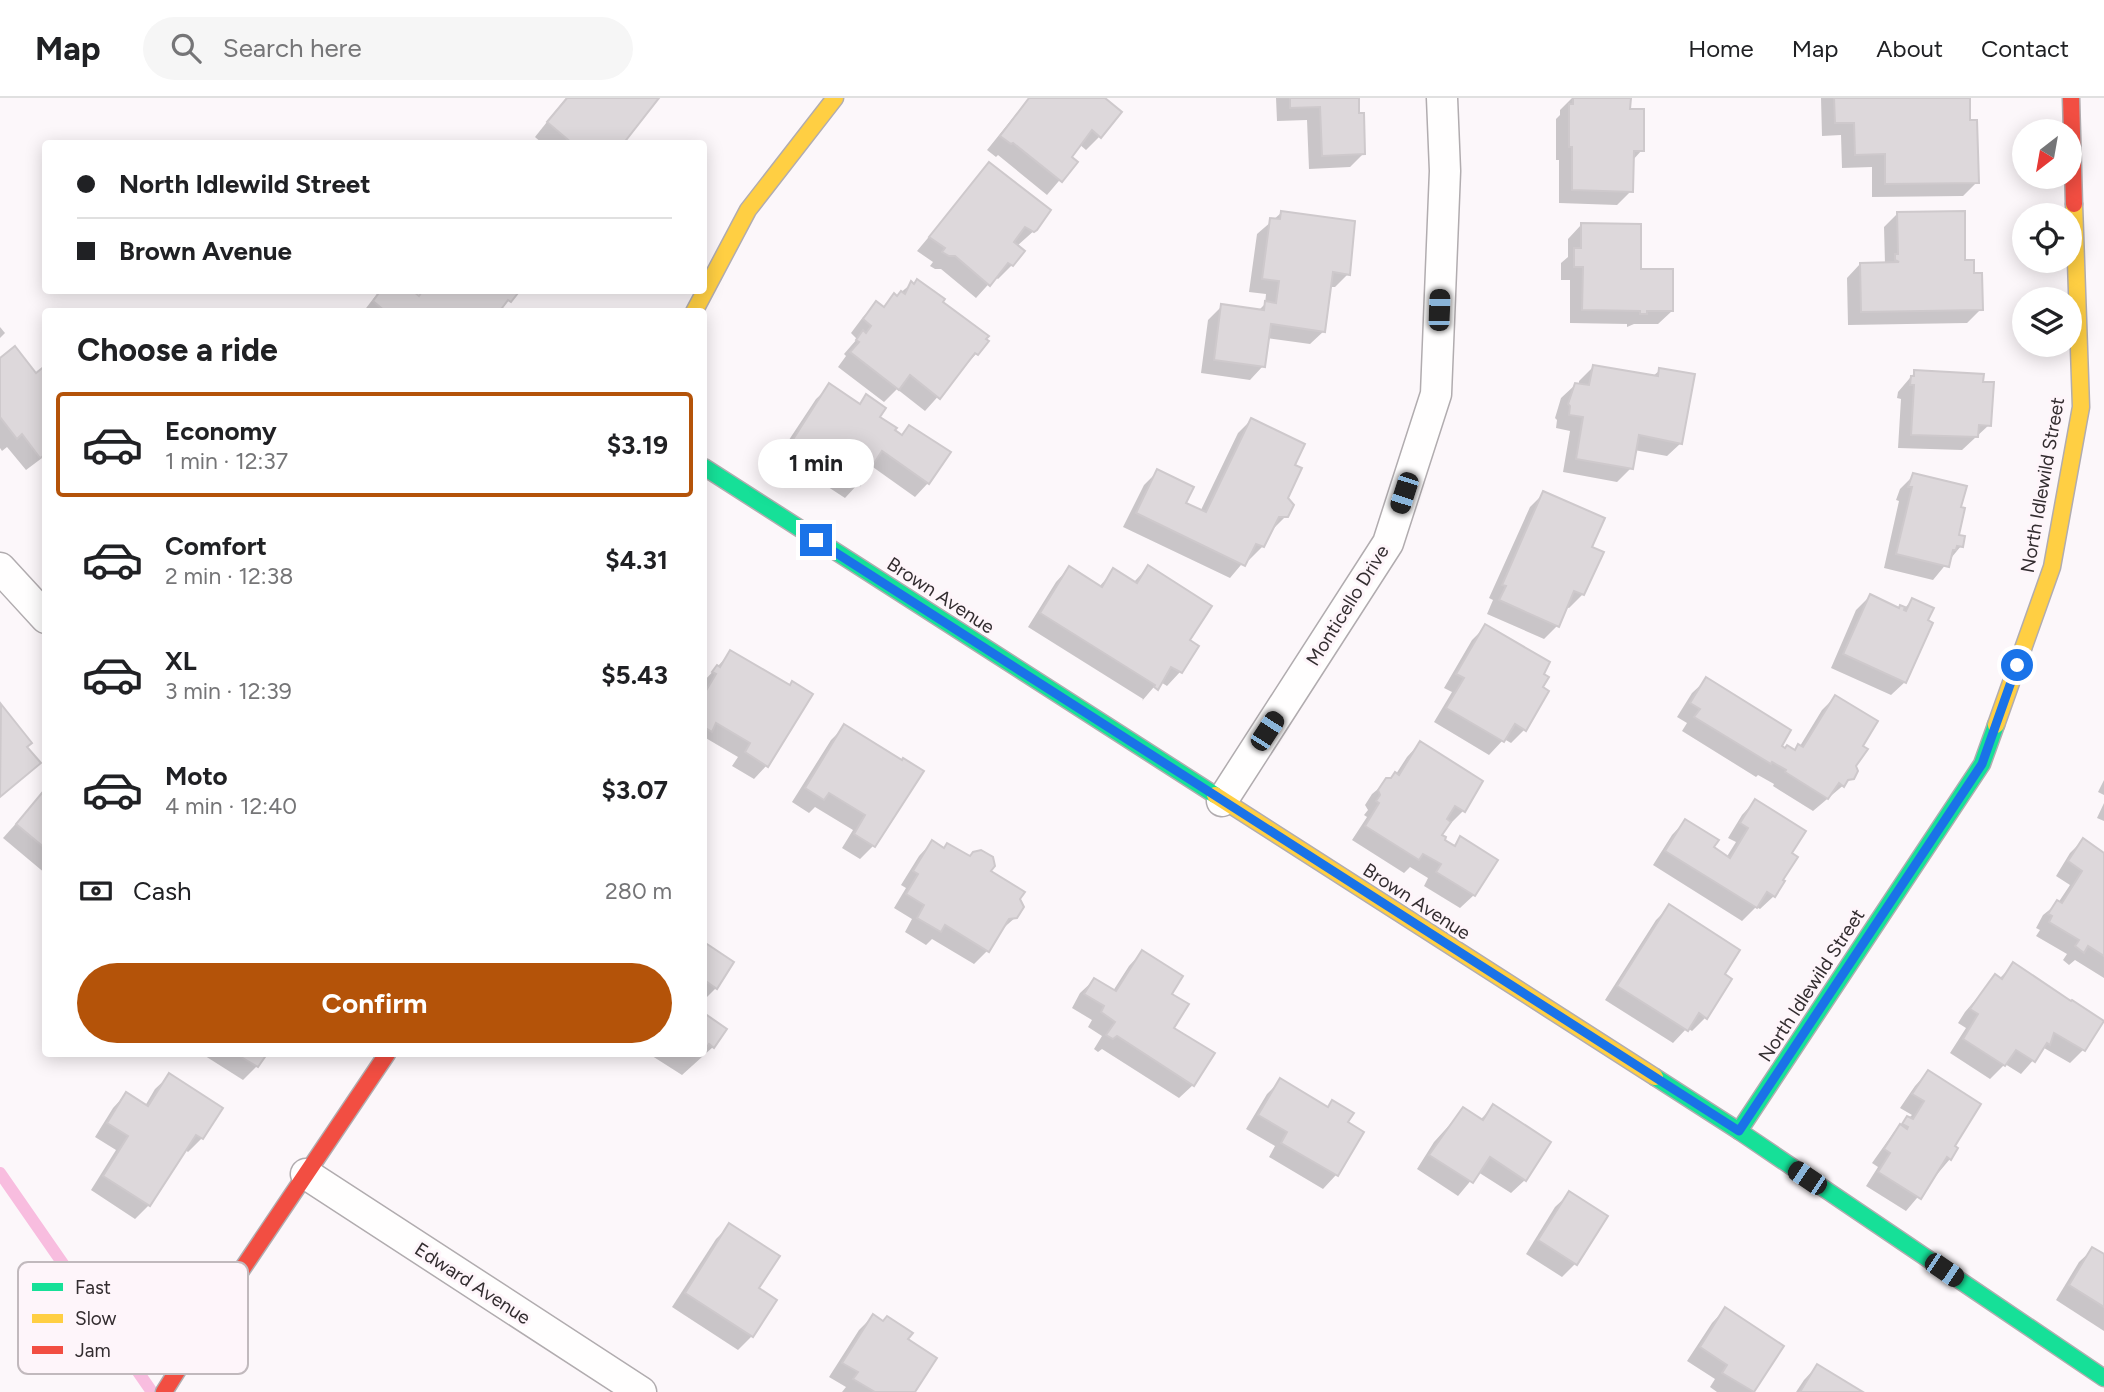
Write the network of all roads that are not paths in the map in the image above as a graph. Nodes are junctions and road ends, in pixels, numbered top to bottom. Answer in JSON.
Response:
{"nodes":[{"id":1,"x":835,"y":98,"type":"edge"},
{"id":2,"x":1442,"y":98,"type":"edge"},
{"id":3,"x":2071,"y":98,"type":"edge"},
{"id":4,"x":707,"y":287,"type":"edge"},
{"id":5,"x":707,"y":469,"type":"edge"},
{"id":6,"x":0,"y":568,"type":"edge"},
{"id":7,"x":42,"y":614,"type":"edge"},
{"id":8,"x":1222,"y":801,"type":"junction"},
{"id":9,"x":385,"y":1057,"type":"edge"},
{"id":10,"x":1739,"y":1131,"type":"junction"},
{"id":11,"x":306,"y":1174,"type":"junction"},
{"id":12,"x":247,"y":1262,"type":"edge"},
{"id":13,"x":175,"y":1374,"type":"edge"},
{"id":14,"x":2104,"y":1378,"type":"edge"},
{"id":15,"x":164,"y":1392,"type":"edge"},
{"id":16,"x":641,"y":1392,"type":"edge"}],
"edges":[{"from":1,"to":4,"type":"street"},
{"from":2,"to":8,"type":"street","name":"Monticello Drive"},
{"from":3,"to":10,"type":"street","name":"North Idlewild Street"},
{"from":5,"to":8,"type":"street","name":"Brown Avenue"},
{"from":6,"to":7,"type":"street"},
{"from":8,"to":10,"type":"street","name":"Brown Avenue"},
{"from":9,"to":11,"type":"street"},
{"from":10,"to":14,"type":"street","name":"Brown Avenue"},
{"from":11,"to":12,"type":"street"},
{"from":11,"to":16,"type":"street","name":"Edward Avenue"},
{"from":13,"to":15,"type":"street"}]}
